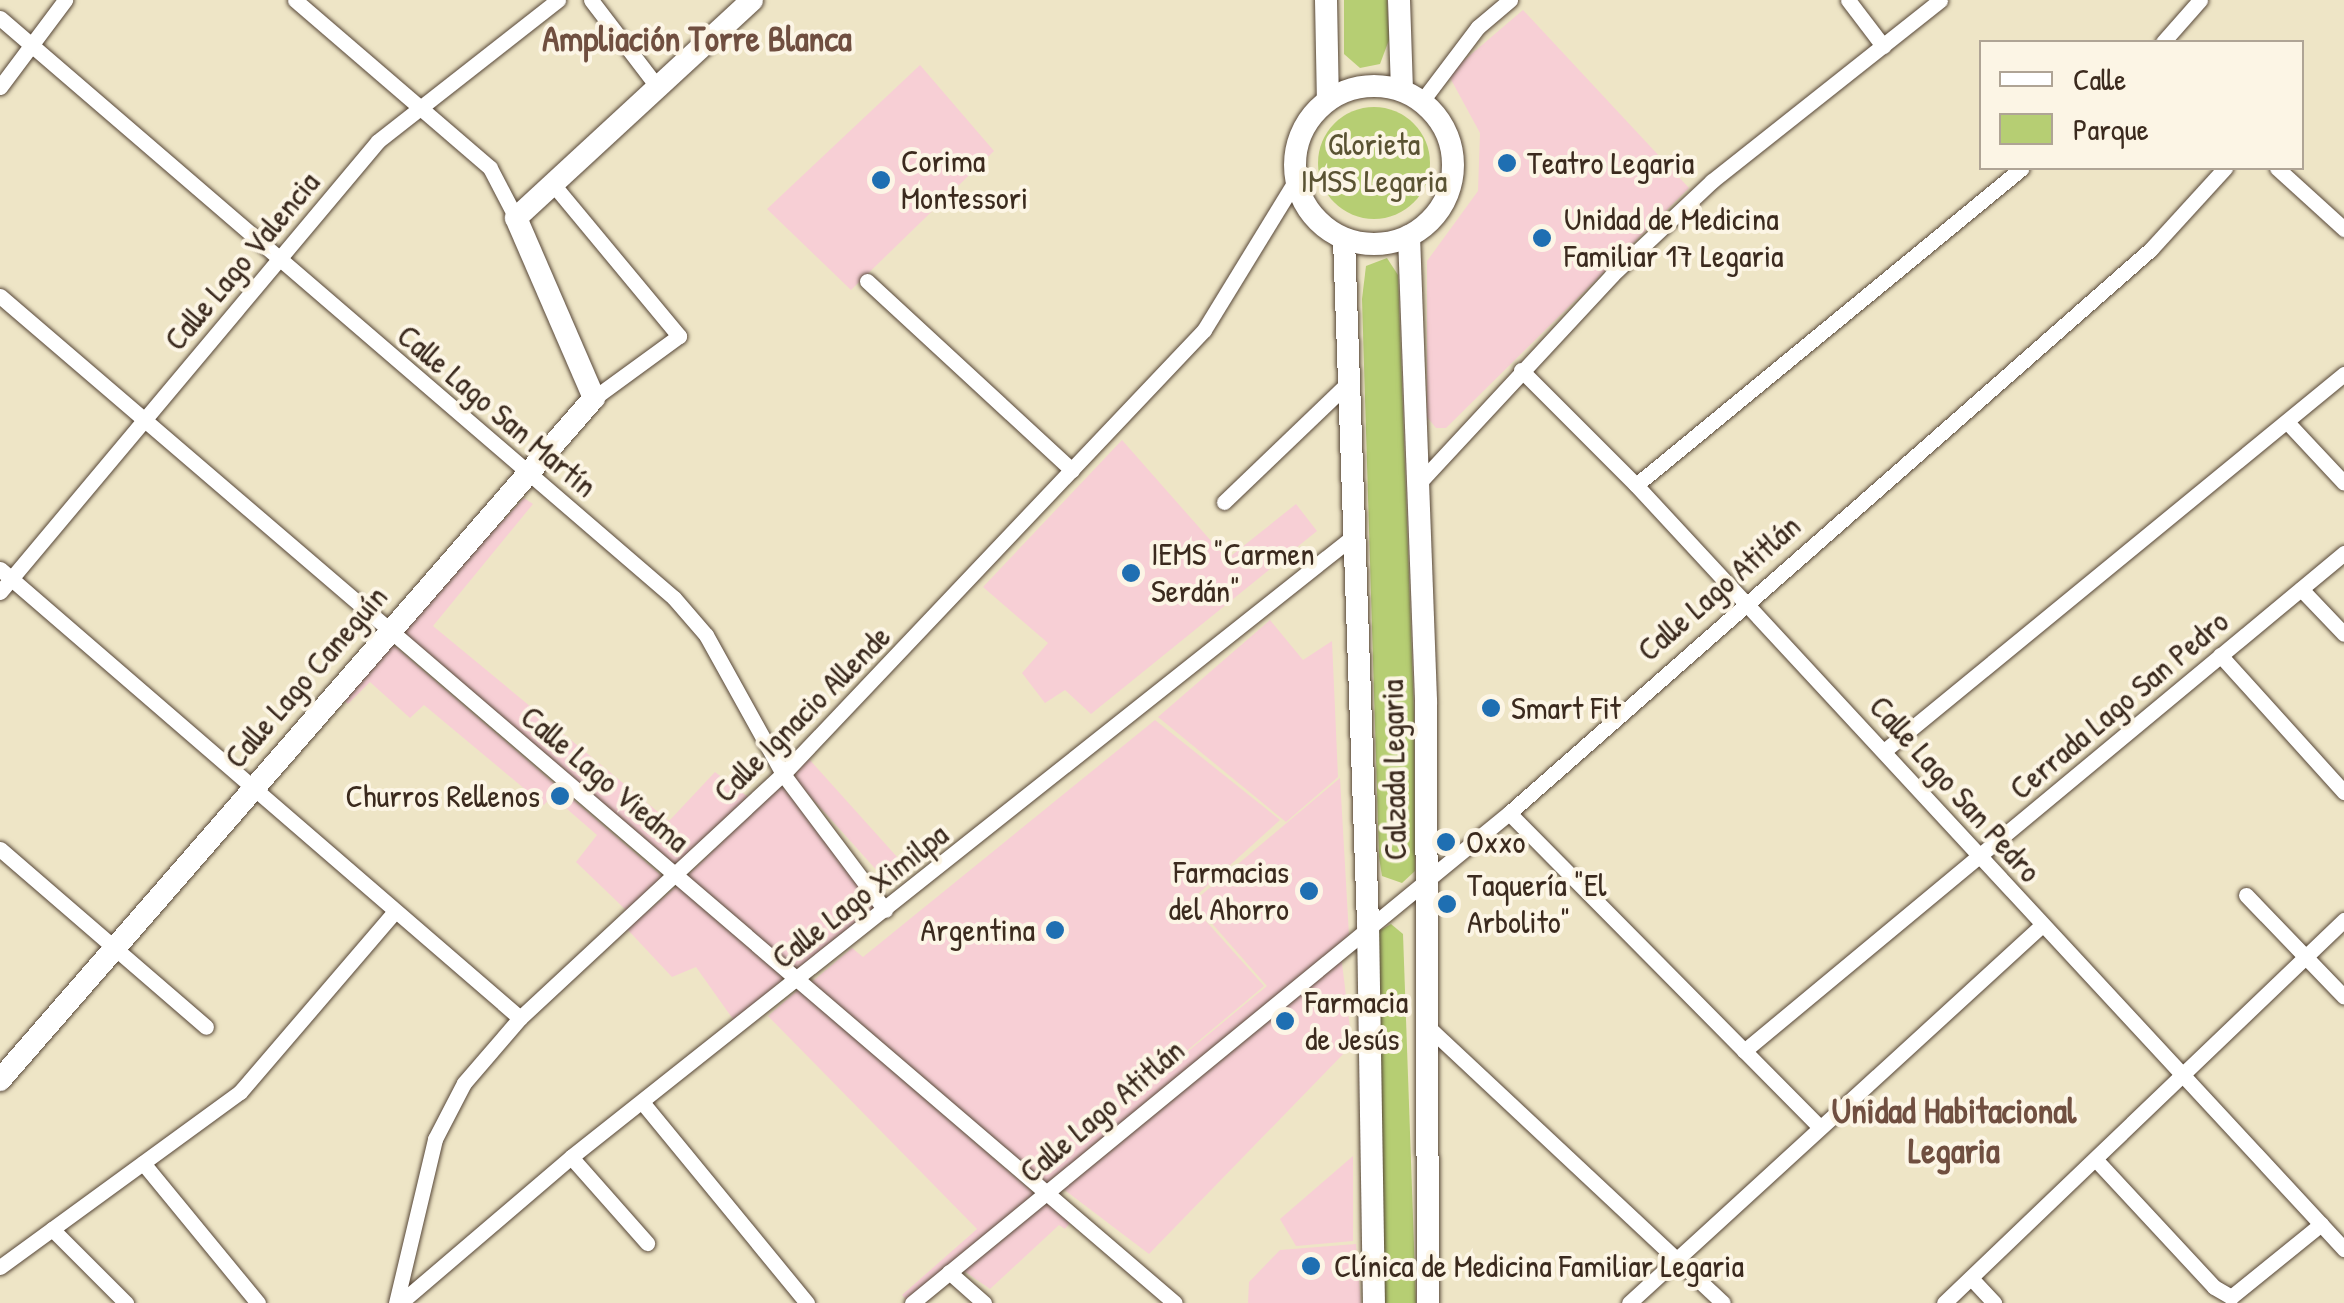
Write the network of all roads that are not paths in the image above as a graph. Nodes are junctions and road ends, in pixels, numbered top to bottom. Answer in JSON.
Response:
{"nodes":[{"id":1,"x":65,"y":0,"type":"edge"},
{"id":2,"x":295,"y":0,"type":"edge"},
{"id":3,"x":558,"y":0,"type":"edge"},
{"id":4,"x":590,"y":0,"type":"edge"},
{"id":5,"x":1326,"y":0,"type":"edge"},
{"id":6,"x":1399,"y":0,"type":"edge"},
{"id":7,"x":1510,"y":0,"type":"edge"},
{"id":8,"x":1848,"y":0,"type":"edge"},
{"id":9,"x":1940,"y":0,"type":"edge"},
{"id":10,"x":2200,"y":0,"type":"edge"},
{"id":11,"x":748,"y":1,"type":"edge"},
{"id":12,"x":0,"y":18,"type":"edge"},
{"id":13,"x":2164,"y":40,"type":"edge"},
{"id":14,"x":32,"y":45,"type":"junction"},
{"id":15,"x":1882,"y":46,"type":"junction"},
{"id":16,"x":0,"y":86,"type":"edge"},
{"id":17,"x":659,"y":88,"type":"junction"},
{"id":18,"x":1412,"y":96,"type":"junction"},
{"id":19,"x":1328,"y":100,"type":"junction"},
{"id":20,"x":418,"y":106,"type":"junction"},
{"id":21,"x":2020,"y":170,"type":"edge"},
{"id":22,"x":2224,"y":170,"type":"edge"},
{"id":23,"x":2280,"y":170,"type":"edge"},
{"id":24,"x":1296,"y":180,"type":"junction"},
{"id":25,"x":552,"y":183,"type":"junction"},
{"id":26,"x":516,"y":218,"type":"junction"},
{"id":27,"x":2344,"y":229,"type":"edge"},
{"id":28,"x":1409,"y":236,"type":"junction"},
{"id":29,"x":1344,"y":238,"type":"junction"},
{"id":30,"x":278,"y":260,"type":"junction"},
{"id":31,"x":867,"y":281,"type":"dead end"},
{"id":32,"x":0,"y":296,"type":"edge"},
{"id":33,"x":1521,"y":370,"type":"junction"},
{"id":34,"x":2344,"y":374,"type":"edge"},
{"id":35,"x":1351,"y":380,"type":"junction"},
{"id":36,"x":594,"y":398,"type":"junction"},
{"id":37,"x":145,"y":421,"type":"junction"},
{"id":38,"x":2286,"y":422,"type":"junction"},
{"id":39,"x":1072,"y":470,"type":"junction"},
{"id":40,"x":525,"y":471,"type":"junction"},
{"id":41,"x":1419,"y":483,"type":"junction"},
{"id":42,"x":2344,"y":483,"type":"edge"},
{"id":43,"x":1636,"y":485,"type":"junction"},
{"id":44,"x":1224,"y":502,"type":"dead end"},
{"id":45,"x":1354,"y":536,"type":"junction"},
{"id":46,"x":2344,"y":553,"type":"edge"},
{"id":47,"x":4,"y":580,"type":"edge"},
{"id":48,"x":2301,"y":589,"type":"junction"},
{"id":49,"x":1743,"y":602,"type":"junction"},
{"id":50,"x":389,"y":630,"type":"junction"},
{"id":51,"x":2344,"y":634,"type":"edge"},
{"id":52,"x":2220,"y":655,"type":"junction"},
{"id":53,"x":1884,"y":751,"type":"junction"},
{"id":54,"x":783,"y":774,"type":"junction"},
{"id":55,"x":254,"y":788,"type":"junction"},
{"id":56,"x":2344,"y":792,"type":"edge"},
{"id":57,"x":1508,"y":813,"type":"junction"},
{"id":58,"x":0,"y":848,"type":"edge"},
{"id":59,"x":1981,"y":856,"type":"junction"},
{"id":60,"x":678,"y":877,"type":"junction"},
{"id":61,"x":1428,"y":878,"type":"junction"},
{"id":62,"x":2246,"y":895,"type":"dead end"},
{"id":63,"x":395,"y":910,"type":"junction"},
{"id":64,"x":886,"y":910,"type":"junction"},
{"id":65,"x":2344,"y":920,"type":"edge"},
{"id":66,"x":1368,"y":924,"type":"junction"},
{"id":67,"x":2042,"y":926,"type":"junction"},
{"id":68,"x":115,"y":946,"type":"junction"},
{"id":69,"x":2306,"y":957,"type":"junction"},
{"id":70,"x":795,"y":980,"type":"junction"},
{"id":71,"x":2344,"y":997,"type":"edge"},
{"id":72,"x":520,"y":1018,"type":"junction"},
{"id":73,"x":1427,"y":1026,"type":"junction"},
{"id":74,"x":206,"y":1027,"type":"dead end"},
{"id":75,"x":1744,"y":1051,"type":"junction"},
{"id":76,"x":2184,"y":1074,"type":"junction"},
{"id":77,"x":0,"y":1080,"type":"edge"},
{"id":78,"x":642,"y":1102,"type":"junction"},
{"id":79,"x":1820,"y":1126,"type":"junction"},
{"id":80,"x":571,"y":1158,"type":"junction"},
{"id":81,"x":2098,"y":1161,"type":"junction"},
{"id":82,"x":144,"y":1163,"type":"junction"},
{"id":83,"x":1047,"y":1193,"type":"junction"},
{"id":84,"x":2321,"y":1224,"type":"junction"},
{"id":85,"x":52,"y":1229,"type":"junction"},
{"id":86,"x":648,"y":1243,"type":"dead end"},
{"id":87,"x":2344,"y":1249,"type":"edge"},
{"id":88,"x":1674,"y":1258,"type":"junction"},
{"id":89,"x":0,"y":1267,"type":"edge"},
{"id":90,"x":949,"y":1272,"type":"junction"},
{"id":91,"x":1971,"y":1278,"type":"junction"},
{"id":92,"x":126,"y":1303,"type":"edge"},
{"id":93,"x":258,"y":1303,"type":"edge"},
{"id":94,"x":398,"y":1303,"type":"edge"},
{"id":95,"x":807,"y":1303,"type":"edge"},
{"id":96,"x":912,"y":1303,"type":"edge"},
{"id":97,"x":984,"y":1303,"type":"edge"},
{"id":98,"x":1175,"y":1303,"type":"edge"},
{"id":99,"x":1374,"y":1303,"type":"edge"},
{"id":100,"x":1428,"y":1303,"type":"edge"},
{"id":101,"x":1629,"y":1303,"type":"edge"},
{"id":102,"x":1724,"y":1303,"type":"edge"},
{"id":103,"x":1944,"y":1303,"type":"edge"},
{"id":104,"x":1994,"y":1303,"type":"edge"}],
"edges":[{"from":1,"to":14,"type":"street"},
{"from":2,"to":20,"type":"street"},
{"from":3,"to":20,"type":"street","name":"Calle Lago Valencia"},
{"from":4,"to":17,"type":"street"},
{"from":5,"to":19,"type":"main road"},
{"from":6,"to":18,"type":"main road"},
{"from":7,"to":18,"type":"street"},
{"from":8,"to":15,"type":"street"},
{"from":9,"to":15,"type":"street"},
{"from":10,"to":13,"type":"street"},
{"from":11,"to":17,"type":"main road"},
{"from":12,"to":14,"type":"street","name":"Calle Lago San Martín"},
{"from":14,"to":16,"type":"street"},
{"from":14,"to":30,"type":"street","name":"Calle Lago San Martín"},
{"from":15,"to":33,"type":"street"},
{"from":17,"to":25,"type":"main road"},
{"from":18,"to":19,"type":"main road"},
{"from":18,"to":28,"type":"main road"},
{"from":19,"to":24,"type":"main road"},
{"from":20,"to":26,"type":"street"},
{"from":20,"to":30,"type":"street","name":"Calle Lago Valencia"},
{"from":21,"to":43,"type":"street"},
{"from":22,"to":49,"type":"street","name":"Calle Lago Atitlán"},
{"from":23,"to":27,"type":"street"},
{"from":24,"to":29,"type":"main road"},
{"from":24,"to":39,"type":"street","name":"Calle Ignacio Allende"},
{"from":25,"to":26,"type":"main road"},
{"from":25,"to":36,"type":"street","name":"Calle Lago Caneguín"},
{"from":26,"to":36,"type":"main road"},
{"from":28,"to":29,"type":"main road"},
{"from":28,"to":41,"type":"main road","name":"Calzada Legaria"},
{"from":29,"to":35,"type":"main road","name":"Calzada Legaria"},
{"from":30,"to":37,"type":"street","name":"Calle Lago Valencia"},
{"from":30,"to":40,"type":"street","name":"Calle Lago San Martín"},
{"from":31,"to":39,"type":"street"},
{"from":32,"to":37,"type":"street","name":"Calle Lago Viedma"},
{"from":33,"to":41,"type":"street"},
{"from":33,"to":43,"type":"street","name":"Calle Lago San Pedro"},
{"from":34,"to":38,"type":"street"},
{"from":35,"to":44,"type":"street"},
{"from":35,"to":45,"type":"main road","name":"Calzada Legaria"},
{"from":36,"to":40,"type":"main road","name":"Calle Lago Caneguín"},
{"from":37,"to":47,"type":"street","name":"Calle Lago Valencia"},
{"from":37,"to":50,"type":"street","name":"Calle Lago Viedma"},
{"from":38,"to":42,"type":"street"},
{"from":38,"to":53,"type":"street"},
{"from":39,"to":54,"type":"street","name":"Calle Ignacio Allende"},
{"from":40,"to":50,"type":"main road","name":"Calle Lago Caneguín"},
{"from":40,"to":54,"type":"street","name":"Calle Lago San Martín"},
{"from":41,"to":61,"type":"main road","name":"Calzada Legaria"},
{"from":43,"to":49,"type":"street","name":"Calle Lago San Pedro"},
{"from":45,"to":64,"type":"street","name":"Calle Lago Ximilpa"},
{"from":45,"to":66,"type":"main road","name":"Calzada Legaria"},
{"from":46,"to":48,"type":"street","name":"Cerrada Lago San Pedro"},
{"from":47,"to":55,"type":"street"},
{"from":48,"to":51,"type":"street"},
{"from":48,"to":52,"type":"street","name":"Cerrada Lago San Pedro"},
{"from":49,"to":53,"type":"street","name":"Calle Lago San Pedro"},
{"from":49,"to":57,"type":"street","name":"Calle Lago Atitlán"},
{"from":50,"to":55,"type":"main road","name":"Calle Lago Caneguín"},
{"from":50,"to":60,"type":"street","name":"Calle Lago Viedma"},
{"from":52,"to":56,"type":"street"},
{"from":52,"to":59,"type":"street","name":"Cerrada Lago San Pedro"},
{"from":53,"to":59,"type":"street","name":"Calle Lago San Pedro"},
{"from":54,"to":60,"type":"street","name":"Calle Ignacio Allende"},
{"from":54,"to":64,"type":"street","name":"Calle Lago San Martín"},
{"from":55,"to":63,"type":"street"},
{"from":55,"to":68,"type":"main road","name":"Calle Lago Caneguín"},
{"from":57,"to":61,"type":"street","name":"Calle Lago Atitlán"},
{"from":57,"to":75,"type":"street"},
{"from":58,"to":68,"type":"street"},
{"from":59,"to":67,"type":"street","name":"Calle Lago San Pedro"},
{"from":59,"to":75,"type":"street","name":"Cerrada Lago San Pedro"},
{"from":60,"to":70,"type":"street","name":"Calle Lago Viedma"},
{"from":60,"to":72,"type":"street","name":"Calle Ignacio Allende"},
{"from":61,"to":66,"type":"street","name":"Calle Lago Atitlán"},
{"from":61,"to":73,"type":"main road","name":"Calzada Legaria"},
{"from":62,"to":69,"type":"street"},
{"from":63,"to":72,"type":"street"},
{"from":63,"to":82,"type":"street"},
{"from":64,"to":70,"type":"street","name":"Calle Lago Ximilpa"},
{"from":65,"to":69,"type":"street"},
{"from":66,"to":83,"type":"street","name":"Calle Lago Atitlán"},
{"from":66,"to":99,"type":"main road","name":"Calzada Legaria"},
{"from":67,"to":76,"type":"street","name":"Calle Lago San Pedro"},
{"from":67,"to":79,"type":"street"},
{"from":68,"to":74,"type":"street"},
{"from":68,"to":77,"type":"main road","name":"Calle Lago Caneguín"},
{"from":69,"to":71,"type":"street"},
{"from":69,"to":76,"type":"street"},
{"from":70,"to":78,"type":"street","name":"Calle Lago Ximilpa"},
{"from":70,"to":83,"type":"street","name":"Calle Lago Viedma"},
{"from":72,"to":94,"type":"street","name":"Calle Ignacio Allende"},
{"from":73,"to":88,"type":"street"},
{"from":73,"to":100,"type":"main road","name":"Calzada Legaria"},
{"from":75,"to":79,"type":"street"},
{"from":76,"to":81,"type":"street"},
{"from":76,"to":84,"type":"street","name":"Calle Lago San Pedro"},
{"from":78,"to":80,"type":"street","name":"Calle Lago Ximilpa"},
{"from":78,"to":95,"type":"street"},
{"from":79,"to":88,"type":"street"},
{"from":80,"to":86,"type":"street"},
{"from":80,"to":94,"type":"street","name":"Calle Lago Ximilpa"},
{"from":81,"to":84,"type":"street"},
{"from":81,"to":91,"type":"street"},
{"from":82,"to":85,"type":"street"},
{"from":82,"to":93,"type":"street"},
{"from":83,"to":90,"type":"street","name":"Calle Lago Atitlán"},
{"from":83,"to":98,"type":"street","name":"Calle Lago Viedma"},
{"from":84,"to":87,"type":"street","name":"Calle Lago San Pedro"},
{"from":85,"to":89,"type":"street"},
{"from":85,"to":92,"type":"street"},
{"from":88,"to":101,"type":"street"},
{"from":88,"to":102,"type":"street"},
{"from":90,"to":96,"type":"street","name":"Calle Lago Atitlán"},
{"from":90,"to":97,"type":"street"},
{"from":91,"to":103,"type":"street"},
{"from":91,"to":104,"type":"street"}]}
